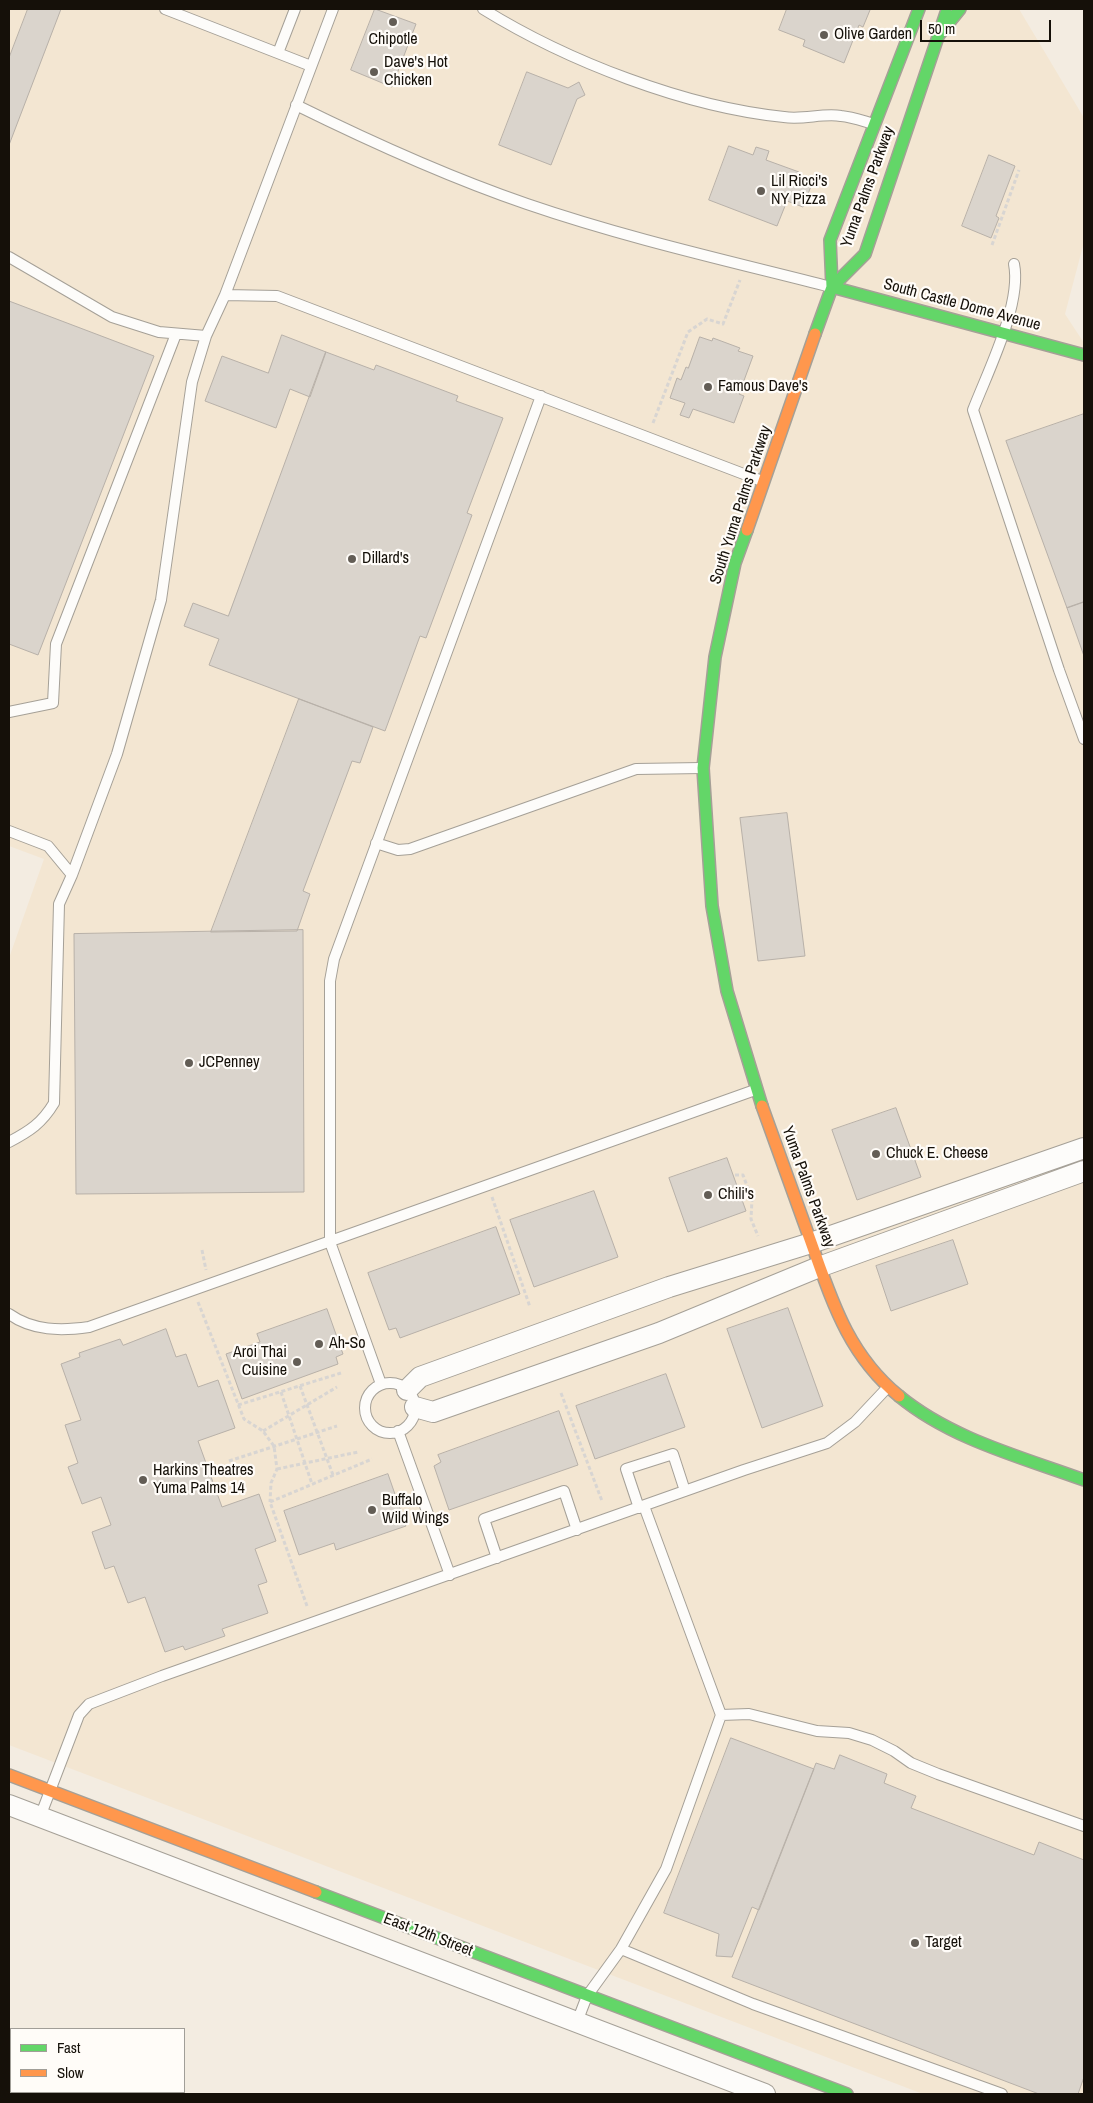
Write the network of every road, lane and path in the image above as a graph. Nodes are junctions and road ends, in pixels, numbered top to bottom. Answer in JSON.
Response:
{"nodes":[{"id":1,"x":165,"y":9,"type":"edge"},
{"id":2,"x":294,"y":9,"type":"edge"},
{"id":3,"x":333,"y":9,"type":"edge"},
{"id":4,"x":483,"y":9,"type":"edge"},
{"id":5,"x":919,"y":9,"type":"edge"},
{"id":6,"x":947,"y":9,"type":"edge"},
{"id":7,"x":960,"y":9,"type":"edge"},
{"id":8,"x":938,"y":36,"type":"junction"},
{"id":9,"x":278,"y":53,"type":"junction"},
{"id":10,"x":311,"y":66,"type":"junction"},
{"id":11,"x":296,"y":105,"type":"junction"},
{"id":12,"x":875,"y":124,"type":"junction"},
{"id":13,"x":1018,"y":170,"type":"dead end"},
{"id":14,"x":992,"y":244,"type":"dead end"},
{"id":15,"x":9,"y":257,"type":"edge"},
{"id":16,"x":1014,"y":264,"type":"dead end"},
{"id":17,"x":740,"y":280,"type":"dead end"},
{"id":18,"x":832,"y":287,"type":"junction"},
{"id":19,"x":224,"y":295,"type":"junction"},
{"id":20,"x":1003,"y":333,"type":"junction"},
{"id":21,"x":176,"y":334,"type":"junction"},
{"id":22,"x":206,"y":336,"type":"junction"},
{"id":23,"x":1084,"y":355,"type":"edge"},
{"id":24,"x":541,"y":396,"type":"junction"},
{"id":25,"x":653,"y":424,"type":"dead end"},
{"id":26,"x":763,"y":481,"type":"junction"},
{"id":27,"x":9,"y":712,"type":"edge"},
{"id":28,"x":1084,"y":739,"type":"edge"},
{"id":29,"x":703,"y":768,"type":"junction"},
{"id":30,"x":9,"y":831,"type":"edge"},
{"id":31,"x":376,"y":843,"type":"junction"},
{"id":32,"x":72,"y":874,"type":"junction"},
{"id":33,"x":756,"y":1090,"type":"junction"},
{"id":34,"x":9,"y":1142,"type":"edge"},
{"id":35,"x":1084,"y":1148,"type":"edge"},
{"id":36,"x":1084,"y":1171,"type":"edge"},
{"id":37,"x":735,"y":1175,"type":"dead end"},
{"id":38,"x":492,"y":1196,"type":"dead end"},
{"id":39,"x":758,"y":1236,"type":"dead end"},
{"id":40,"x":330,"y":1242,"type":"junction"},
{"id":41,"x":812,"y":1243,"type":"junction"},
{"id":42,"x":202,"y":1250,"type":"dead end"},
{"id":43,"x":819,"y":1267,"type":"junction"},
{"id":44,"x":206,"y":1270,"type":"dead end"},
{"id":45,"x":197,"y":1299,"type":"dead end"},
{"id":46,"x":530,"y":1307,"type":"dead end"},
{"id":47,"x":9,"y":1314,"type":"edge"},
{"id":48,"x":341,"y":1373,"type":"dead end"},
{"id":49,"x":381,"y":1384,"type":"junction"},
{"id":50,"x":300,"y":1386,"type":"junction"},
{"id":51,"x":337,"y":1387,"type":"dead end"},
{"id":52,"x":888,"y":1387,"type":"junction"},
{"id":53,"x":280,"y":1392,"type":"junction"},
{"id":54,"x":561,"y":1393,"type":"dead end"},
{"id":55,"x":411,"y":1398,"type":"junction"},
{"id":56,"x":238,"y":1405,"type":"junction"},
{"id":57,"x":307,"y":1405,"type":"junction"},
{"id":58,"x":288,"y":1415,"type":"junction"},
{"id":59,"x":337,"y":1426,"type":"dead end"},
{"id":60,"x":263,"y":1431,"type":"junction"},
{"id":61,"x":398,"y":1431,"type":"junction"},
{"id":62,"x":317,"y":1432,"type":"junction"},
{"id":63,"x":297,"y":1439,"type":"junction"},
{"id":64,"x":274,"y":1446,"type":"junction"},
{"id":65,"x":358,"y":1452,"type":"dead end"},
{"id":66,"x":327,"y":1458,"type":"junction"},
{"id":67,"x":372,"y":1459,"type":"dead end"},
{"id":68,"x":229,"y":1461,"type":"dead end"},
{"id":69,"x":305,"y":1463,"type":"junction"},
{"id":70,"x":277,"y":1469,"type":"junction"},
{"id":71,"x":333,"y":1475,"type":"junction"},
{"id":72,"x":1084,"y":1480,"type":"edge"},
{"id":73,"x":312,"y":1484,"type":"junction"},
{"id":74,"x":686,"y":1491,"type":"junction"},
{"id":75,"x":602,"y":1501,"type":"dead end"},
{"id":76,"x":270,"y":1502,"type":"junction"},
{"id":77,"x":641,"y":1507,"type":"junction"},
{"id":78,"x":576,"y":1530,"type":"junction"},
{"id":79,"x":497,"y":1558,"type":"junction"},
{"id":80,"x":450,"y":1574,"type":"junction"},
{"id":81,"x":307,"y":1606,"type":"dead end"},
{"id":82,"x":721,"y":1715,"type":"junction"},
{"id":83,"x":9,"y":1775,"type":"edge"},
{"id":84,"x":50,"y":1791,"type":"junction"},
{"id":85,"x":9,"y":1805,"type":"edge"},
{"id":86,"x":40,"y":1817,"type":"junction"},
{"id":87,"x":1084,"y":1826,"type":"edge"},
{"id":88,"x":621,"y":1949,"type":"junction"},
{"id":89,"x":588,"y":1996,"type":"junction"},
{"id":90,"x":577,"y":2022,"type":"junction"},
{"id":91,"x":765,"y":2094,"type":"edge"},
{"id":92,"x":847,"y":2094,"type":"edge"},
{"id":93,"x":1002,"y":2094,"type":"edge"}],
"edges":[{"from":1,"to":9,"type":"lane"},
{"from":2,"to":9,"type":"lane"},
{"from":3,"to":10,"type":"lane"},
{"from":4,"to":12,"type":"lane"},
{"from":5,"to":12,"type":"main road","name":"Yuma Palms Parkway"},
{"from":6,"to":8,"type":"main road","name":"Yuma Palms Parkway"},
{"from":7,"to":8,"type":"main road"},
{"from":8,"to":18,"type":"main road","name":"Yuma Palms Parkway"},
{"from":9,"to":10,"type":"lane"},
{"from":10,"to":11,"type":"lane"},
{"from":11,"to":18,"type":"lane"},
{"from":11,"to":19,"type":"lane"},
{"from":12,"to":18,"type":"main road","name":"Yuma Palms Parkway"},
{"from":13,"to":14,"type":"path"},
{"from":15,"to":21,"type":"lane"},
{"from":16,"to":20,"type":"lane"},
{"from":17,"to":25,"type":"path"},
{"from":18,"to":20,"type":"main road","name":"South Castle Dome Avenue"},
{"from":18,"to":26,"type":"main road","name":"South Yuma Palms Parkway"},
{"from":19,"to":22,"type":"lane"},
{"from":19,"to":24,"type":"lane"},
{"from":20,"to":23,"type":"main road","name":"South Castle Dome Avenue"},
{"from":20,"to":28,"type":"lane"},
{"from":21,"to":22,"type":"lane"},
{"from":21,"to":27,"type":"lane"},
{"from":22,"to":32,"type":"lane"},
{"from":24,"to":26,"type":"lane"},
{"from":24,"to":31,"type":"lane"},
{"from":26,"to":29,"type":"main road","name":"South Yuma Palms Parkway"},
{"from":29,"to":31,"type":"lane"},
{"from":29,"to":33,"type":"main road","name":"Yuma Palms Parkway"},
{"from":30,"to":32,"type":"lane"},
{"from":31,"to":40,"type":"lane"},
{"from":32,"to":34,"type":"lane"},
{"from":33,"to":40,"type":"lane"},
{"from":33,"to":41,"type":"main road","name":"Yuma Palms Parkway"},
{"from":35,"to":41,"type":"street"},
{"from":36,"to":43,"type":"street"},
{"from":37,"to":39,"type":"path"},
{"from":38,"to":46,"type":"path"},
{"from":40,"to":47,"type":"lane"},
{"from":40,"to":49,"type":"lane"},
{"from":41,"to":43,"type":"main road","name":"Yuma Palms Parkway"},
{"from":41,"to":55,"type":"street"},
{"from":42,"to":44,"type":"path"},
{"from":43,"to":52,"type":"main road","name":"Yuma Palms Parkway"},
{"from":43,"to":55,"type":"street"},
{"from":45,"to":56,"type":"path"},
{"from":48,"to":50,"type":"path"},
{"from":49,"to":55,"type":"lane"},
{"from":49,"to":61,"type":"lane"},
{"from":50,"to":53,"type":"path"},
{"from":50,"to":57,"type":"path"},
{"from":51,"to":57,"type":"path"},
{"from":52,"to":72,"type":"main road","name":"Yuma Palms Parkway"},
{"from":52,"to":74,"type":"lane"},
{"from":53,"to":56,"type":"path"},
{"from":53,"to":58,"type":"path"},
{"from":54,"to":75,"type":"path"},
{"from":55,"to":61,"type":"lane"},
{"from":56,"to":60,"type":"path"},
{"from":57,"to":58,"type":"path"},
{"from":57,"to":62,"type":"path"},
{"from":58,"to":60,"type":"path"},
{"from":58,"to":63,"type":"path"},
{"from":59,"to":62,"type":"path"},
{"from":60,"to":64,"type":"path"},
{"from":61,"to":80,"type":"lane"},
{"from":62,"to":63,"type":"path"},
{"from":62,"to":66,"type":"path"},
{"from":63,"to":64,"type":"path"},
{"from":63,"to":69,"type":"path"},
{"from":64,"to":68,"type":"path"},
{"from":64,"to":70,"type":"path"},
{"from":65,"to":66,"type":"path"},
{"from":66,"to":69,"type":"path"},
{"from":66,"to":71,"type":"path"},
{"from":67,"to":71,"type":"path"},
{"from":69,"to":70,"type":"path"},
{"from":69,"to":73,"type":"path"},
{"from":70,"to":76,"type":"path"},
{"from":71,"to":73,"type":"path"},
{"from":73,"to":76,"type":"path"},
{"from":74,"to":77,"type":"lane"},
{"from":74,"to":77,"type":"lane"},
{"from":76,"to":81,"type":"path"},
{"from":77,"to":78,"type":"lane"},
{"from":77,"to":82,"type":"lane"},
{"from":78,"to":79,"type":"lane"},
{"from":78,"to":79,"type":"lane"},
{"from":79,"to":80,"type":"lane"},
{"from":80,"to":84,"type":"lane"},
{"from":82,"to":87,"type":"lane"},
{"from":82,"to":88,"type":"lane"},
{"from":83,"to":84,"type":"main road","name":"East 12th Street"},
{"from":84,"to":86,"type":"lane"},
{"from":84,"to":89,"type":"main road","name":"East 12th Street"},
{"from":85,"to":86,"type":"street","name":"East 12th Street"},
{"from":86,"to":90,"type":"street","name":"East 12th Street"},
{"from":88,"to":89,"type":"lane"},
{"from":88,"to":93,"type":"lane"},
{"from":89,"to":90,"type":"lane"},
{"from":89,"to":92,"type":"main road","name":"East 12th Street"},
{"from":90,"to":91,"type":"street","name":"East 12th Street"}]}
